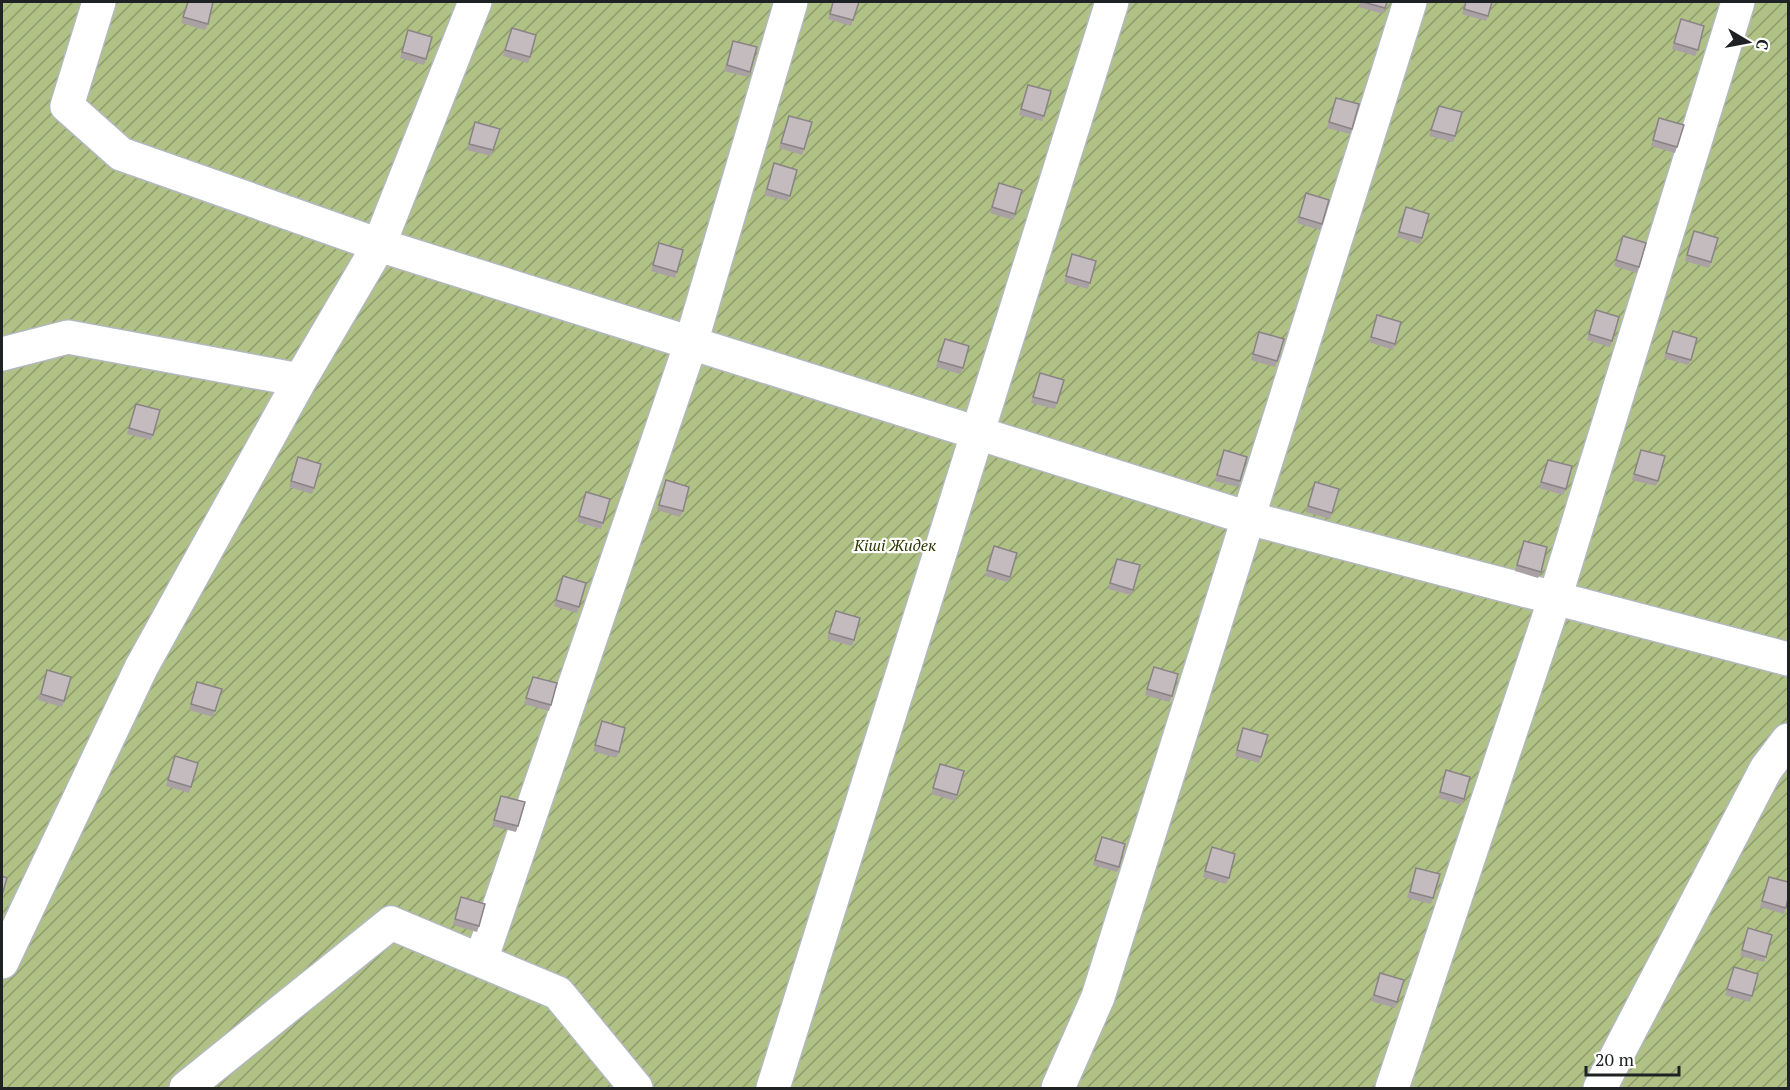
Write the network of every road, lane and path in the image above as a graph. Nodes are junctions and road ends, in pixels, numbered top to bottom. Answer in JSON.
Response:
{"nodes":[{"id":1,"x":99,"y":2,"type":"edge"},
{"id":2,"x":475,"y":2,"type":"edge"},
{"id":3,"x":791,"y":2,"type":"edge"},
{"id":4,"x":1112,"y":2,"type":"edge"},
{"id":5,"x":1410,"y":2,"type":"edge"},
{"id":6,"x":1738,"y":2,"type":"edge"},
{"id":7,"x":379,"y":244,"type":"junction"},
{"id":8,"x":691,"y":342,"type":"junction"},
{"id":9,"x":2,"y":354,"type":"edge"},
{"id":10,"x":300,"y":380,"type":"junction"},
{"id":11,"x":978,"y":433,"type":"junction"},
{"id":12,"x":1248,"y":518,"type":"junction"},
{"id":13,"x":1555,"y":598,"type":"junction"},
{"id":14,"x":1788,"y":659,"type":"edge"},
{"id":15,"x":1788,"y":740,"type":"edge"},
{"id":16,"x":481,"y":960,"type":"junction"},
{"id":17,"x":2,"y":962,"type":"edge"},
{"id":18,"x":186,"y":1089,"type":"edge"},
{"id":19,"x":636,"y":1089,"type":"edge"},
{"id":20,"x":773,"y":1089,"type":"edge"},
{"id":21,"x":1058,"y":1089,"type":"edge"},
{"id":22,"x":1392,"y":1089,"type":"edge"},
{"id":23,"x":1600,"y":1089,"type":"edge"}],
"edges":[{"from":1,"to":7,"type":"street"},
{"from":2,"to":7,"type":"street"},
{"from":3,"to":8,"type":"street"},
{"from":4,"to":11,"type":"street"},
{"from":5,"to":12,"type":"street"},
{"from":6,"to":13,"type":"street"},
{"from":7,"to":8,"type":"street"},
{"from":7,"to":10,"type":"street"},
{"from":8,"to":11,"type":"street"},
{"from":8,"to":16,"type":"street"},
{"from":9,"to":10,"type":"street"},
{"from":10,"to":17,"type":"street"},
{"from":11,"to":12,"type":"street"},
{"from":11,"to":20,"type":"street"},
{"from":12,"to":13,"type":"street"},
{"from":12,"to":21,"type":"street"},
{"from":13,"to":14,"type":"street"},
{"from":13,"to":22,"type":"street"},
{"from":15,"to":23,"type":"street"},
{"from":16,"to":18,"type":"street"},
{"from":16,"to":19,"type":"street"}]}
